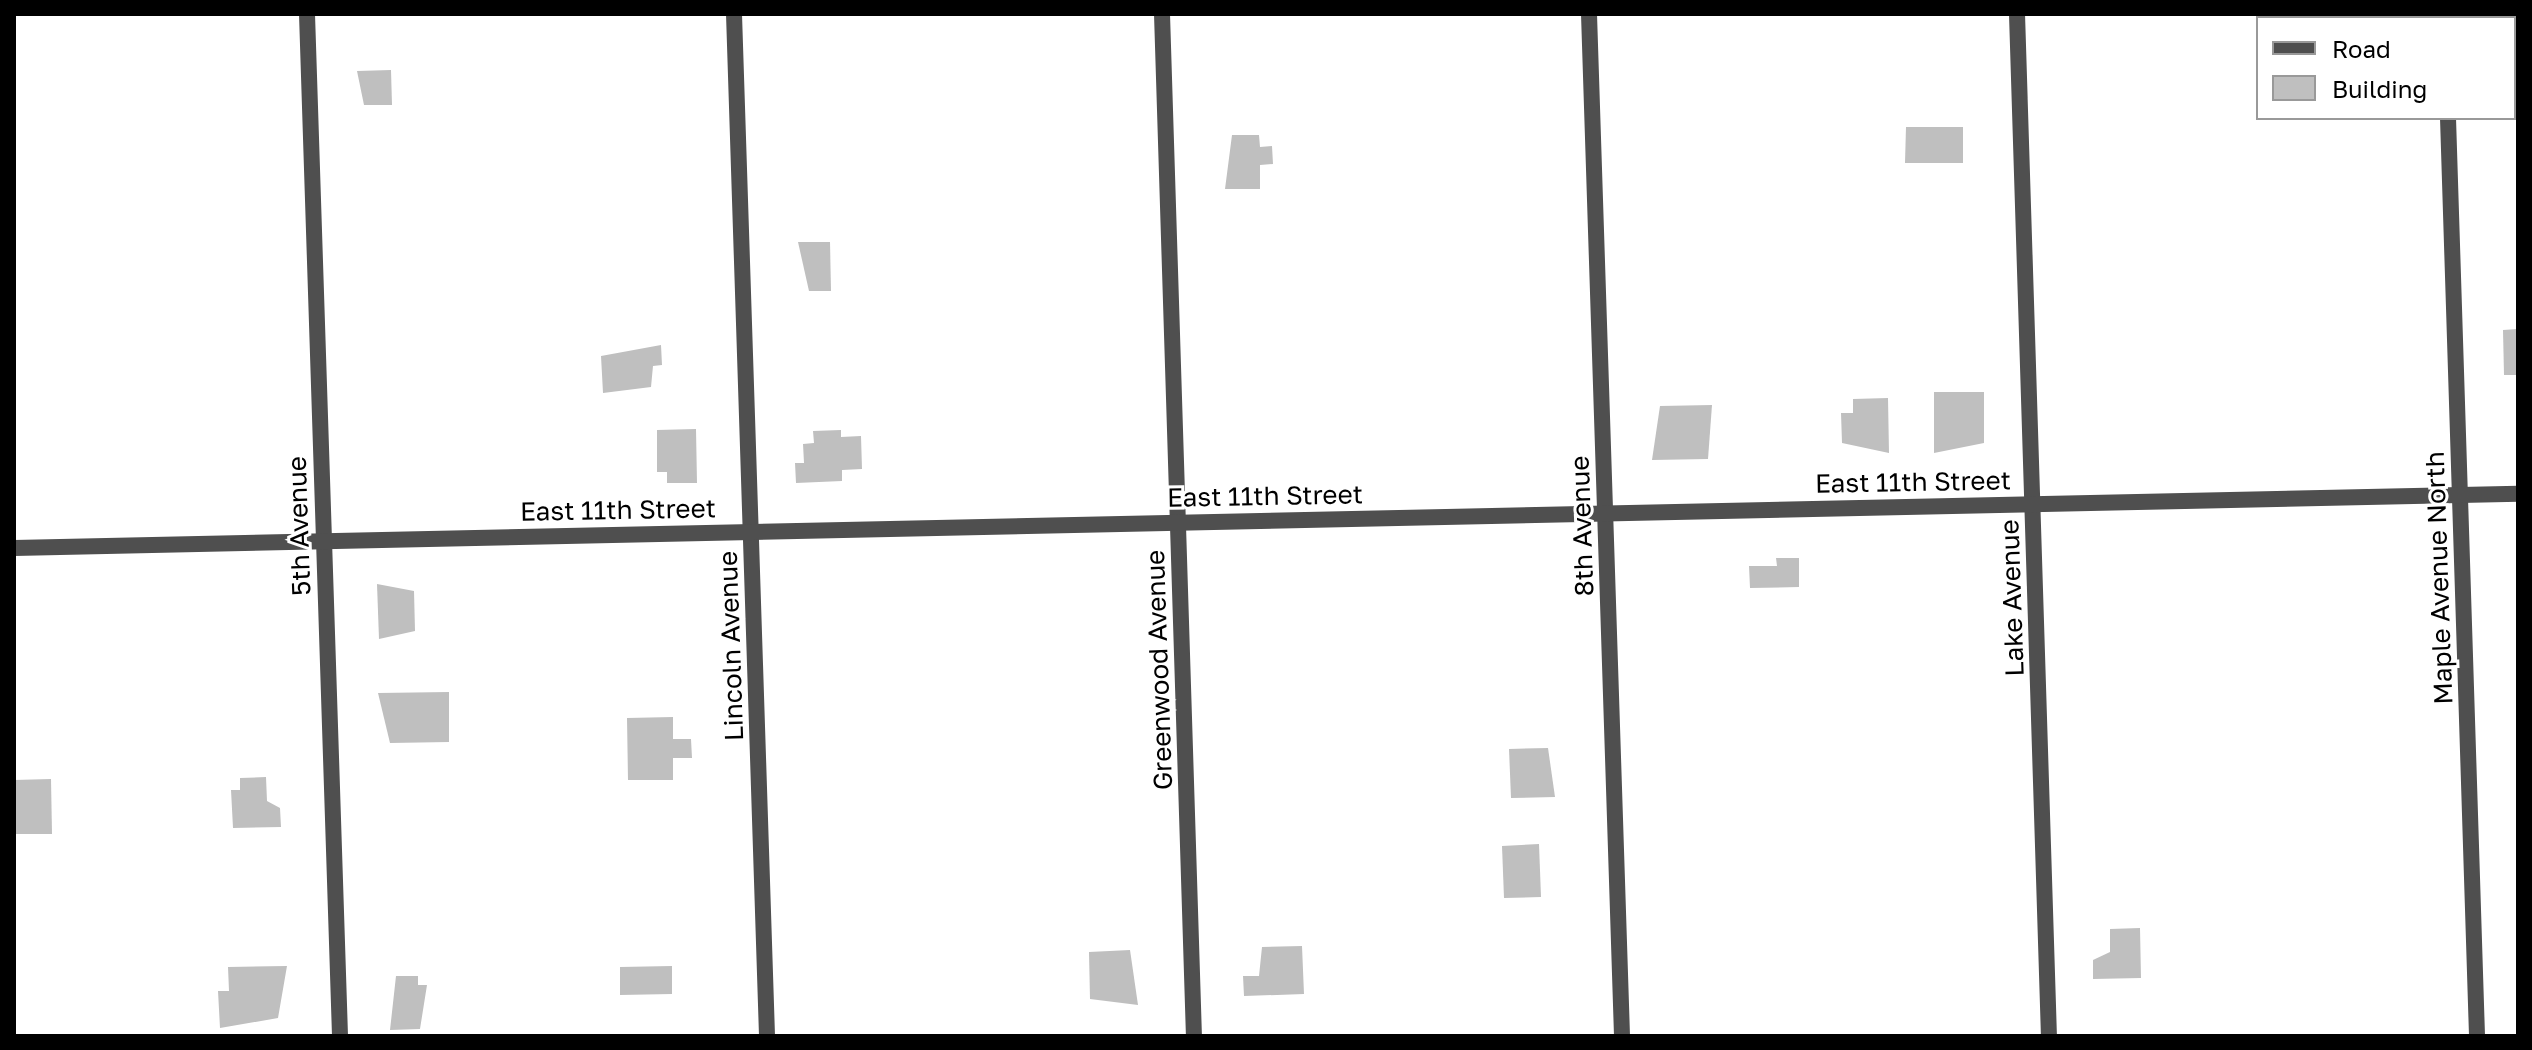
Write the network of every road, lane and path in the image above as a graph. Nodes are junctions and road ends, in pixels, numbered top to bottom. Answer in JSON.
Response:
{"nodes":[{"id":1,"x":307,"y":14,"type":"edge"},
{"id":2,"x":734,"y":14,"type":"edge"},
{"id":3,"x":1162,"y":14,"type":"edge"},
{"id":4,"x":1589,"y":14,"type":"edge"},
{"id":5,"x":2017,"y":14,"type":"edge"},
{"id":6,"x":2448,"y":120,"type":"edge"},
{"id":7,"x":2518,"y":494,"type":"edge"},
{"id":8,"x":2461,"y":495,"type":"junction"},
{"id":9,"x":2033,"y":504,"type":"junction"},
{"id":10,"x":1605,"y":513,"type":"junction"},
{"id":11,"x":1178,"y":522,"type":"junction"},
{"id":12,"x":751,"y":531,"type":"junction"},
{"id":13,"x":325,"y":542,"type":"junction"},
{"id":14,"x":14,"y":548,"type":"edge"},
{"id":15,"x":340,"y":1036,"type":"edge"},
{"id":16,"x":767,"y":1036,"type":"edge"},
{"id":17,"x":1194,"y":1036,"type":"edge"},
{"id":18,"x":1622,"y":1036,"type":"edge"},
{"id":19,"x":2049,"y":1036,"type":"edge"},
{"id":20,"x":2477,"y":1036,"type":"edge"}],
"edges":[{"from":1,"to":13,"type":"street","name":"5th Avenue"},
{"from":2,"to":12,"type":"street","name":"Lincoln Avenue"},
{"from":3,"to":11,"type":"street","name":"Greenwood Avenue"},
{"from":4,"to":10,"type":"street","name":"8th Avenue"},
{"from":5,"to":9,"type":"street","name":"Lake Avenue"},
{"from":6,"to":8,"type":"street","name":"Maple Avenue North"},
{"from":7,"to":8,"type":"street","name":"East 11th Street"},
{"from":8,"to":9,"type":"street","name":"East 11th Street"},
{"from":8,"to":20,"type":"street","name":"Maple Avenue North"},
{"from":9,"to":10,"type":"street","name":"East 11th Street"},
{"from":9,"to":19,"type":"street","name":"Lake Avenue"},
{"from":10,"to":11,"type":"street","name":"East 11th Street"},
{"from":10,"to":18,"type":"street","name":"8th Avenue"},
{"from":11,"to":12,"type":"street","name":"East 11th Street"},
{"from":11,"to":17,"type":"street","name":"Greenwood Avenue"},
{"from":12,"to":13,"type":"street","name":"East 11th Street"},
{"from":12,"to":16,"type":"street","name":"Lincoln Avenue"},
{"from":13,"to":14,"type":"street","name":"East 11th Street"},
{"from":13,"to":15,"type":"street","name":"5th Avenue"}]}
